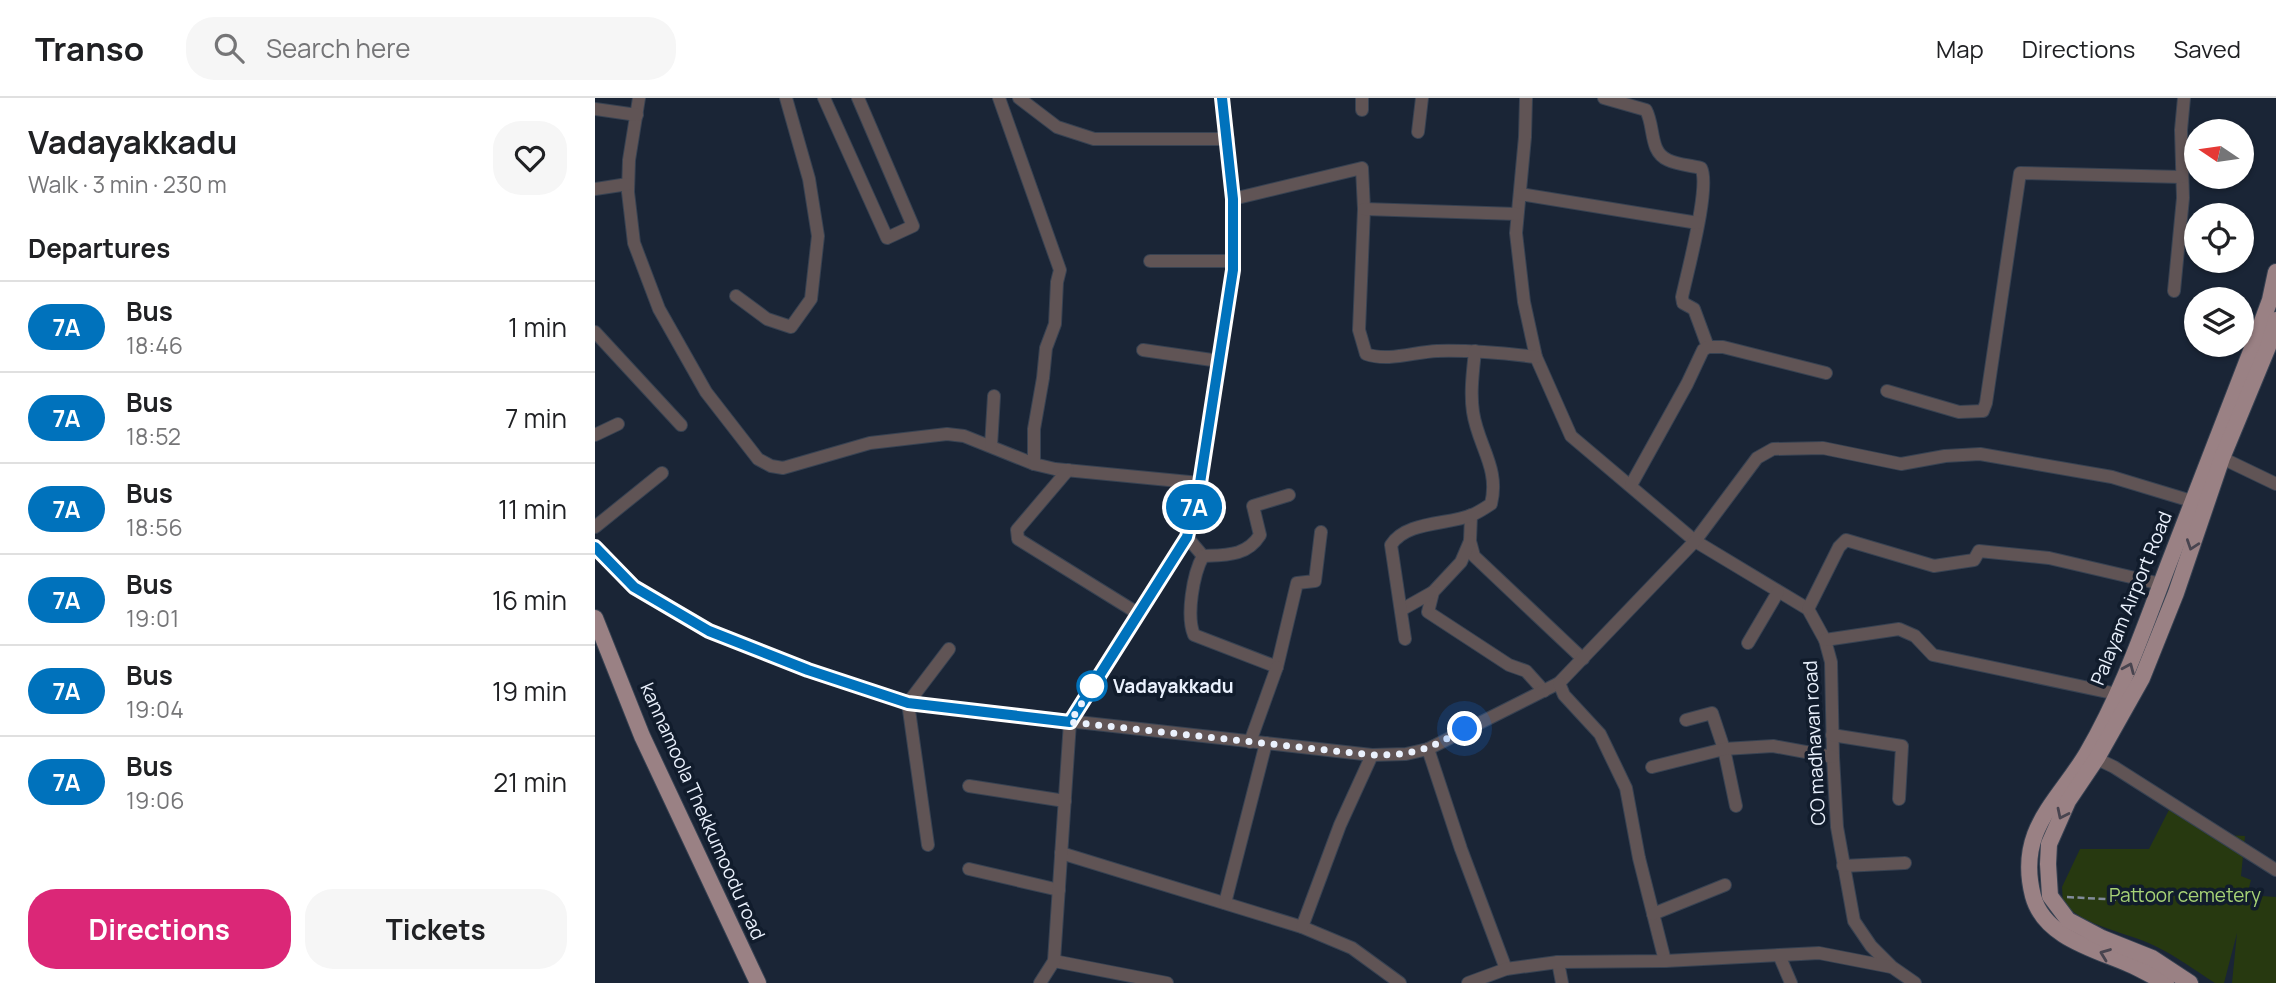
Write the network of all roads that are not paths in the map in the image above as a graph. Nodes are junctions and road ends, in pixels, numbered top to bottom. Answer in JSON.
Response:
{"nodes":[{"id":1,"x":639,"y":98,"type":"edge"},
{"id":2,"x":786,"y":98,"type":"edge"},
{"id":3,"x":824,"y":98,"type":"edge"},
{"id":4,"x":858,"y":98,"type":"edge"},
{"id":5,"x":999,"y":98,"type":"edge"},
{"id":6,"x":1019,"y":98,"type":"edge"},
{"id":7,"x":1222,"y":98,"type":"edge"},
{"id":8,"x":1422,"y":98,"type":"edge"},
{"id":9,"x":1526,"y":98,"type":"edge"},
{"id":10,"x":1604,"y":98,"type":"edge"},
{"id":11,"x":2184,"y":98,"type":"edge"},
{"id":12,"x":595,"y":109,"type":"edge"},
{"id":13,"x":637,"y":115,"type":"junction"},
{"id":14,"x":1418,"y":131,"type":"dead end"},
{"id":15,"x":1228,"y":139,"type":"junction"},
{"id":16,"x":2182,"y":177,"type":"junction"},
{"id":17,"x":628,"y":184,"type":"junction"},
{"id":18,"x":595,"y":189,"type":"edge"},
{"id":19,"x":1520,"y":194,"type":"junction"},
{"id":20,"x":1233,"y":199,"type":"junction"},
{"id":21,"x":1364,"y":209,"type":"junction"},
{"id":22,"x":1517,"y":214,"type":"junction"},
{"id":23,"x":1698,"y":223,"type":"junction"},
{"id":24,"x":1150,"y":261,"type":"dead end"},
{"id":25,"x":1233,"y":261,"type":"junction"},
{"id":26,"x":2276,"y":272,"type":"edge"},
{"id":27,"x":2174,"y":291,"type":"dead end"},
{"id":28,"x":736,"y":296,"type":"dead end"},
{"id":29,"x":2276,"y":320,"type":"edge"},
{"id":30,"x":595,"y":332,"type":"edge"},
{"id":31,"x":1708,"y":347,"type":"junction"},
{"id":32,"x":1143,"y":350,"type":"dead end"},
{"id":33,"x":2272,"y":350,"type":"edge"},
{"id":34,"x":1475,"y":351,"type":"junction"},
{"id":35,"x":1537,"y":357,"type":"junction"},
{"id":36,"x":1219,"y":362,"type":"junction"},
{"id":37,"x":1826,"y":373,"type":"dead end"},
{"id":38,"x":1887,"y":391,"type":"dead end"},
{"id":39,"x":994,"y":396,"type":"dead end"},
{"id":40,"x":618,"y":424,"type":"dead end"},
{"id":41,"x":681,"y":425,"type":"dead end"},
{"id":42,"x":595,"y":435,"type":"edge"},
{"id":43,"x":991,"y":446,"type":"junction"},
{"id":44,"x":2222,"y":458,"type":"junction"},
{"id":45,"x":1034,"y":464,"type":"junction"},
{"id":46,"x":1068,"y":470,"type":"junction"},
{"id":47,"x":662,"y":473,"type":"dead end"},
{"id":48,"x":1200,"y":483,"type":"junction"},
{"id":49,"x":2276,"y":484,"type":"edge"},
{"id":50,"x":1631,"y":485,"type":"junction"},
{"id":51,"x":1289,"y":495,"type":"dead end"},
{"id":52,"x":2199,"y":503,"type":"junction"},
{"id":53,"x":1471,"y":515,"type":"junction"},
{"id":54,"x":595,"y":527,"type":"edge"},
{"id":55,"x":1321,"y":532,"type":"dead end"},
{"id":56,"x":1187,"y":537,"type":"junction"},
{"id":57,"x":1470,"y":541,"type":"junction"},
{"id":58,"x":1695,"y":541,"type":"junction"},
{"id":59,"x":595,"y":547,"type":"edge"},
{"id":60,"x":1203,"y":556,"type":"junction"},
{"id":61,"x":2161,"y":584,"type":"junction"},
{"id":62,"x":1433,"y":592,"type":"junction"},
{"id":63,"x":1778,"y":592,"type":"junction"},
{"id":64,"x":1808,"y":609,"type":"junction"},
{"id":65,"x":1401,"y":610,"type":"junction"},
{"id":66,"x":1139,"y":614,"type":"junction"},
{"id":67,"x":595,"y":618,"type":"edge"},
{"id":68,"x":1405,"y":639,"type":"dead end"},
{"id":69,"x":1825,"y":639,"type":"junction"},
{"id":70,"x":1748,"y":643,"type":"dead end"},
{"id":71,"x":949,"y":649,"type":"dead end"},
{"id":72,"x":1583,"y":659,"type":"junction"},
{"id":73,"x":1277,"y":667,"type":"junction"},
{"id":74,"x":1559,"y":683,"type":"junction"},
{"id":75,"x":1544,"y":691,"type":"junction"},
{"id":76,"x":2117,"y":694,"type":"junction"},
{"id":77,"x":908,"y":703,"type":"junction"},
{"id":78,"x":1686,"y":720,"type":"dead end"},
{"id":79,"x":1070,"y":722,"type":"junction"},
{"id":80,"x":1832,"y":735,"type":"junction"},
{"id":81,"x":1250,"y":742,"type":"junction"},
{"id":82,"x":1266,"y":743,"type":"junction"},
{"id":83,"x":1428,"y":749,"type":"junction"},
{"id":84,"x":1724,"y":749,"type":"junction"},
{"id":85,"x":1372,"y":755,"type":"junction"},
{"id":86,"x":2092,"y":756,"type":"junction"},
{"id":87,"x":1833,"y":757,"type":"junction"},
{"id":88,"x":1652,"y":767,"type":"dead end"},
{"id":89,"x":969,"y":786,"type":"dead end"},
{"id":90,"x":1899,"y":799,"type":"dead end"},
{"id":91,"x":1065,"y":801,"type":"junction"},
{"id":92,"x":1736,"y":806,"type":"dead end"},
{"id":93,"x":928,"y":845,"type":"dead end"},
{"id":94,"x":1061,"y":853,"type":"junction"},
{"id":95,"x":1905,"y":863,"type":"dead end"},
{"id":96,"x":2273,"y":864,"type":"edge"},
{"id":97,"x":1843,"y":866,"type":"junction"},
{"id":98,"x":969,"y":869,"type":"dead end"},
{"id":99,"x":1725,"y":885,"type":"dead end"},
{"id":100,"x":1059,"y":890,"type":"junction"},
{"id":101,"x":1224,"y":902,"type":"junction"},
{"id":102,"x":1653,"y":914,"type":"junction"},
{"id":103,"x":1302,"y":927,"type":"junction"},
{"id":104,"x":1779,"y":955,"type":"junction"},
{"id":105,"x":1054,"y":961,"type":"junction"},
{"id":106,"x":1665,"y":961,"type":"junction"},
{"id":107,"x":1558,"y":962,"type":"junction"},
{"id":108,"x":1892,"y":967,"type":"junction"},
{"id":109,"x":1506,"y":969,"type":"junction"},
{"id":110,"x":1788,"y":981,"type":"edge"},
{"id":111,"x":758,"y":983,"type":"edge"},
{"id":112,"x":1040,"y":983,"type":"edge"},
{"id":113,"x":1166,"y":983,"type":"edge"},
{"id":114,"x":1400,"y":983,"type":"edge"},
{"id":115,"x":1468,"y":983,"type":"edge"},
{"id":116,"x":1562,"y":983,"type":"edge"},
{"id":117,"x":1916,"y":983,"type":"edge"},
{"id":118,"x":2167,"y":983,"type":"edge"},
{"id":119,"x":2190,"y":983,"type":"edge"}],
"edges":[{"from":1,"to":13,"type":"street"},
{"from":2,"to":28,"type":"street"},
{"from":3,"to":4,"type":"street"},
{"from":5,"to":45,"type":"street"},
{"from":6,"to":15,"type":"street"},
{"from":7,"to":15,"type":"street"},
{"from":8,"to":14,"type":"street"},
{"from":9,"to":19,"type":"street"},
{"from":10,"to":23,"type":"street"},
{"from":11,"to":16,"type":"street"},
{"from":12,"to":13,"type":"street"},
{"from":13,"to":17,"type":"street"},
{"from":15,"to":20,"type":"street"},
{"from":16,"to":27,"type":"street"},
{"from":16,"to":38,"type":"street"},
{"from":17,"to":18,"type":"street"},
{"from":17,"to":43,"type":"street"},
{"from":19,"to":22,"type":"street"},
{"from":19,"to":23,"type":"street"},
{"from":20,"to":21,"type":"street"},
{"from":20,"to":25,"type":"street"},
{"from":21,"to":22,"type":"street"},
{"from":21,"to":34,"type":"street"},
{"from":22,"to":35,"type":"street"},
{"from":23,"to":31,"type":"street"},
{"from":24,"to":25,"type":"street"},
{"from":25,"to":36,"type":"street"},
{"from":26,"to":52,"type":"main road","name":"Palayam Airport Road"},
{"from":29,"to":33,"type":"main road","name":"Palayam Airport Road"},
{"from":30,"to":41,"type":"street"},
{"from":31,"to":37,"type":"street"},
{"from":31,"to":50,"type":"street"},
{"from":32,"to":36,"type":"street"},
{"from":33,"to":44,"type":"main road","name":"Palayam Airport Road"},
{"from":34,"to":35,"type":"street"},
{"from":34,"to":53,"type":"street"},
{"from":35,"to":50,"type":"street"},
{"from":36,"to":48,"type":"street"},
{"from":39,"to":43,"type":"street"},
{"from":40,"to":42,"type":"street"},
{"from":43,"to":45,"type":"street"},
{"from":44,"to":49,"type":"street"},
{"from":44,"to":52,"type":"main road","name":"Palayam Airport Road"},
{"from":45,"to":46,"type":"street"},
{"from":46,"to":48,"type":"street"},
{"from":46,"to":66,"type":"street"},
{"from":47,"to":54,"type":"street"},
{"from":48,"to":56,"type":"street"},
{"from":50,"to":58,"type":"street"},
{"from":51,"to":60,"type":"street"},
{"from":52,"to":58,"type":"street"},
{"from":52,"to":61,"type":"main road","name":"Palayam Airport Road"},
{"from":52,"to":86,"type":"main road","name":"Palayam Airport Road","one_way":true},
{"from":53,"to":57,"type":"street"},
{"from":53,"to":65,"type":"street"},
{"from":55,"to":73,"type":"street"},
{"from":56,"to":60,"type":"street"},
{"from":56,"to":66,"type":"street"},
{"from":57,"to":62,"type":"street"},
{"from":57,"to":72,"type":"street"},
{"from":58,"to":63,"type":"street"},
{"from":58,"to":72,"type":"street"},
{"from":59,"to":77,"type":"street"},
{"from":60,"to":73,"type":"street"},
{"from":61,"to":64,"type":"street"},
{"from":76,"to":61,"type":"main road","name":"Palayam Airport Road","one_way":true},
{"from":62,"to":65,"type":"street"},
{"from":62,"to":75,"type":"street"},
{"from":63,"to":64,"type":"street"},
{"from":63,"to":70,"type":"street"},
{"from":64,"to":69,"type":"street","name":"CO madhavan road"},
{"from":65,"to":68,"type":"street"},
{"from":66,"to":79,"type":"street"},
{"from":67,"to":111,"type":"main road","name":"kannamoola Thekkumoodu road"},
{"from":69,"to":76,"type":"street"},
{"from":69,"to":80,"type":"street","name":"CO madhavan road"},
{"from":71,"to":77,"type":"street"},
{"from":72,"to":74,"type":"street"},
{"from":73,"to":81,"type":"street"},
{"from":74,"to":75,"type":"street"},
{"from":74,"to":102,"type":"street"},
{"from":75,"to":83,"type":"street"},
{"from":76,"to":86,"type":"main road","name":"Palayam Airport Road"},
{"from":77,"to":79,"type":"street"},
{"from":77,"to":93,"type":"street"},
{"from":78,"to":84,"type":"street"},
{"from":79,"to":81,"type":"street"},
{"from":79,"to":91,"type":"street"},
{"from":80,"to":87,"type":"street","name":"CO madhavan road"},
{"from":80,"to":90,"type":"street"},
{"from":81,"to":82,"type":"street"},
{"from":82,"to":85,"type":"street"},
{"from":82,"to":101,"type":"street"},
{"from":83,"to":85,"type":"street"},
{"from":83,"to":109,"type":"street"},
{"from":84,"to":87,"type":"street"},
{"from":84,"to":88,"type":"street"},
{"from":84,"to":92,"type":"street"},
{"from":85,"to":103,"type":"street"},
{"from":86,"to":96,"type":"street"},
{"from":118,"to":86,"type":"main road","name":"Palayam Airport Road","one_way":true},
{"from":86,"to":119,"type":"main road","name":"Palayam Airport Road","one_way":true},
{"from":87,"to":97,"type":"street","name":"CO madhavan road"},
{"from":89,"to":91,"type":"street"},
{"from":91,"to":94,"type":"street"},
{"from":94,"to":100,"type":"street"},
{"from":94,"to":101,"type":"street"},
{"from":95,"to":97,"type":"street"},
{"from":97,"to":108,"type":"street","name":"CO madhavan road"},
{"from":98,"to":100,"type":"street"},
{"from":99,"to":102,"type":"street"},
{"from":100,"to":105,"type":"street"},
{"from":101,"to":103,"type":"street"},
{"from":102,"to":106,"type":"street"},
{"from":103,"to":114,"type":"street"},
{"from":104,"to":106,"type":"street"},
{"from":104,"to":108,"type":"street"},
{"from":104,"to":110,"type":"street"},
{"from":105,"to":112,"type":"street"},
{"from":105,"to":113,"type":"street"},
{"from":106,"to":107,"type":"street"},
{"from":107,"to":109,"type":"street"},
{"from":107,"to":116,"type":"street"},
{"from":108,"to":117,"type":"street","name":"CO madhavan road"},
{"from":109,"to":115,"type":"street"}]}
